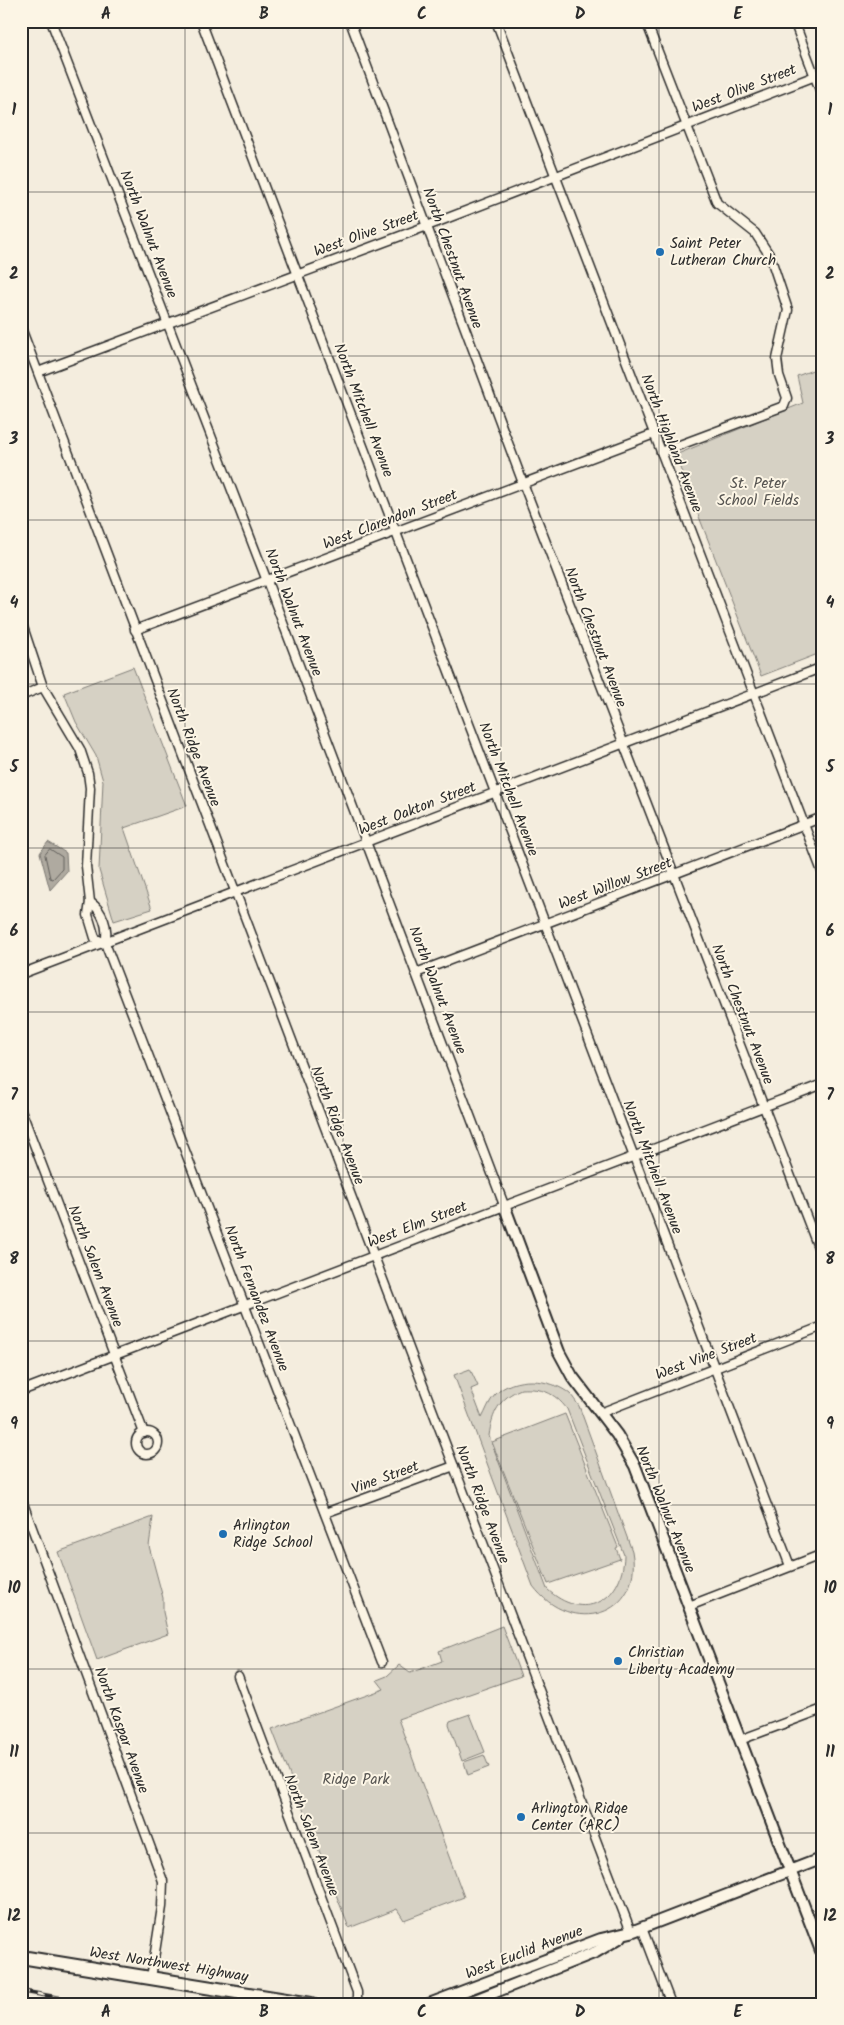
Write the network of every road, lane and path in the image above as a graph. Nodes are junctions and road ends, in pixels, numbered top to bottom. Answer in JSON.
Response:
{"nodes":[{"id":1,"x":51,"y":21,"type":"edge"},
{"id":2,"x":201,"y":21,"type":"edge"},
{"id":3,"x":350,"y":21,"type":"edge"},
{"id":4,"x":496,"y":21,"type":"edge"},
{"id":5,"x":646,"y":21,"type":"edge"},
{"id":6,"x":794,"y":21,"type":"edge"},
{"id":7,"x":823,"y":73,"type":"edge"},
{"id":8,"x":814,"y":76,"type":"junction"},
{"id":9,"x":823,"y":98,"type":"edge"},
{"id":10,"x":686,"y":125,"type":"junction"},
{"id":11,"x":555,"y":176,"type":"junction"},
{"id":12,"x":427,"y":226,"type":"junction"},
{"id":13,"x":298,"y":273,"type":"junction"},
{"id":14,"x":167,"y":322,"type":"junction"},
{"id":15,"x":21,"y":328,"type":"edge"},
{"id":16,"x":38,"y":372,"type":"junction"},
{"id":17,"x":654,"y":434,"type":"junction"},
{"id":18,"x":661,"y":452,"type":"junction"},
{"id":19,"x":523,"y":483,"type":"junction"},
{"id":20,"x":396,"y":532,"type":"junction"},
{"id":21,"x":267,"y":581,"type":"junction"},
{"id":22,"x":21,"y":621,"type":"edge"},
{"id":23,"x":135,"y":630,"type":"junction"},
{"id":24,"x":823,"y":667,"type":"edge"},
{"id":25,"x":43,"y":687,"type":"junction"},
{"id":26,"x":753,"y":693,"type":"junction"},
{"id":27,"x":21,"y":696,"type":"edge"},
{"id":28,"x":623,"y":744,"type":"junction"},
{"id":29,"x":496,"y":793,"type":"junction"},
{"id":30,"x":823,"y":817,"type":"edge"},
{"id":31,"x":804,"y":824,"type":"junction"},
{"id":32,"x":364,"y":843,"type":"junction"},
{"id":33,"x":823,"y":874,"type":"edge"},
{"id":34,"x":674,"y":875,"type":"junction"},
{"id":35,"x":234,"y":893,"type":"junction"},
{"id":36,"x":90,"y":902,"type":"junction"},
{"id":37,"x":546,"y":925,"type":"junction"},
{"id":38,"x":105,"y":943,"type":"junction"},
{"id":39,"x":416,"y":973,"type":"junction"},
{"id":40,"x":21,"y":974,"type":"edge"},
{"id":41,"x":823,"y":1084,"type":"edge"},
{"id":42,"x":763,"y":1107,"type":"junction"},
{"id":43,"x":21,"y":1110,"type":"edge"},
{"id":44,"x":634,"y":1156,"type":"junction"},
{"id":45,"x":504,"y":1205,"type":"junction"},
{"id":46,"x":373,"y":1256,"type":"junction"},
{"id":47,"x":823,"y":1260,"type":"edge"},
{"id":48,"x":245,"y":1305,"type":"junction"},
{"id":49,"x":823,"y":1326,"type":"edge"},
{"id":50,"x":115,"y":1355,"type":"junction"},
{"id":51,"x":714,"y":1367,"type":"junction"},
{"id":52,"x":21,"y":1391,"type":"edge"},
{"id":53,"x":600,"y":1413,"type":"junction"},
{"id":54,"x":144,"y":1433,"type":"dead end"},
{"id":55,"x":454,"y":1466,"type":"junction"},
{"id":56,"x":21,"y":1498,"type":"edge"},
{"id":57,"x":325,"y":1513,"type":"junction"},
{"id":58,"x":823,"y":1554,"type":"edge"},
{"id":59,"x":790,"y":1566,"type":"junction"},
{"id":60,"x":689,"y":1606,"type":"junction"},
{"id":61,"x":382,"y":1662,"type":"dead end"},
{"id":62,"x":238,"y":1676,"type":"dead end"},
{"id":63,"x":823,"y":1709,"type":"edge"},
{"id":64,"x":740,"y":1740,"type":"junction"},
{"id":65,"x":823,"y":1858,"type":"edge"},
{"id":66,"x":789,"y":1871,"type":"junction"},
{"id":67,"x":642,"y":1928,"type":"junction"},
{"id":68,"x":631,"y":1932,"type":"junction"},
{"id":69,"x":823,"y":1956,"type":"edge"},
{"id":70,"x":21,"y":1957,"type":"edge"},
{"id":71,"x":151,"y":1978,"type":"junction"},
{"id":72,"x":311,"y":2004,"type":"edge"},
{"id":73,"x":357,"y":2004,"type":"edge"},
{"id":74,"x":429,"y":2004,"type":"edge"},
{"id":75,"x":465,"y":2004,"type":"edge"},
{"id":76,"x":671,"y":2004,"type":"edge"}],
"edges":[{"from":1,"to":14,"type":"street","name":"North Walnut Avenue"},
{"from":2,"to":13,"type":"street","name":"North Mitchell Avenue"},
{"from":3,"to":12,"type":"street","name":"North Chestnut Avenue"},
{"from":4,"to":11,"type":"street","name":"North Highland Avenue"},
{"from":5,"to":10,"type":"street"},
{"from":6,"to":8,"type":"street"},
{"from":7,"to":8,"type":"street","name":"West Olive Street"},
{"from":8,"to":9,"type":"street"},
{"from":8,"to":10,"type":"street","name":"West Olive Street"},
{"from":10,"to":11,"type":"street","name":"West Olive Street"},
{"from":10,"to":18,"type":"street"},
{"from":11,"to":12,"type":"street","name":"West Olive Street"},
{"from":11,"to":17,"type":"street","name":"North Highland Avenue"},
{"from":12,"to":13,"type":"street","name":"West Olive Street"},
{"from":12,"to":19,"type":"street","name":"North Chestnut Avenue"},
{"from":13,"to":14,"type":"street","name":"West Olive Street"},
{"from":13,"to":20,"type":"street","name":"North Mitchell Avenue"},
{"from":14,"to":16,"type":"street","name":"West Olive Street"},
{"from":14,"to":21,"type":"street","name":"North Walnut Avenue"},
{"from":15,"to":16,"type":"street","name":"North Ridge Avenue"},
{"from":16,"to":23,"type":"street","name":"North Ridge Avenue"},
{"from":17,"to":18,"type":"street","name":"North Highland Avenue"},
{"from":17,"to":19,"type":"street","name":"West Clarendon Street"},
{"from":18,"to":26,"type":"street","name":"North Highland Avenue"},
{"from":19,"to":20,"type":"street","name":"West Clarendon Street"},
{"from":19,"to":28,"type":"street","name":"North Chestnut Avenue"},
{"from":20,"to":21,"type":"street","name":"West Clarendon Street"},
{"from":20,"to":29,"type":"street","name":"North Mitchell Avenue"},
{"from":21,"to":23,"type":"street","name":"West Clarendon Street"},
{"from":21,"to":32,"type":"street","name":"North Walnut Avenue"},
{"from":22,"to":25,"type":"street"},
{"from":23,"to":35,"type":"street","name":"North Ridge Avenue"},
{"from":24,"to":26,"type":"street","name":"West Oakton Street"},
{"from":25,"to":27,"type":"street"},
{"from":25,"to":36,"type":"street"},
{"from":26,"to":28,"type":"street","name":"West Oakton Street"},
{"from":26,"to":31,"type":"street","name":"North Highland Avenue"},
{"from":28,"to":29,"type":"street","name":"West Oakton Street"},
{"from":28,"to":34,"type":"street","name":"North Chestnut Avenue"},
{"from":29,"to":32,"type":"street","name":"West Oakton Street"},
{"from":29,"to":37,"type":"street","name":"North Mitchell Avenue"},
{"from":30,"to":31,"type":"street","name":"West Willow Street"},
{"from":31,"to":33,"type":"street","name":"North Highland Avenue"},
{"from":31,"to":34,"type":"street","name":"West Willow Street"},
{"from":32,"to":35,"type":"street","name":"West Oakton Street"},
{"from":32,"to":39,"type":"street","name":"North Walnut Avenue"},
{"from":34,"to":37,"type":"street","name":"West Willow Street"},
{"from":34,"to":42,"type":"street","name":"North Chestnut Avenue"},
{"from":35,"to":38,"type":"street","name":"West Oakton Street"},
{"from":35,"to":46,"type":"street","name":"North Ridge Avenue"},
{"from":36,"to":38,"type":"street"},
{"from":36,"to":38,"type":"street"},
{"from":37,"to":39,"type":"street","name":"West Willow Street"},
{"from":37,"to":44,"type":"street","name":"North Mitchell Avenue"},
{"from":38,"to":40,"type":"street","name":"West Oakton Street"},
{"from":38,"to":48,"type":"street","name":"North Fernandez Avenue"},
{"from":39,"to":45,"type":"street","name":"North Walnut Avenue"},
{"from":41,"to":42,"type":"street","name":"West Elm Street"},
{"from":42,"to":44,"type":"street","name":"West Elm Street"},
{"from":42,"to":47,"type":"street","name":"North Chestnut Avenue"},
{"from":43,"to":50,"type":"street","name":"North Salem Avenue"},
{"from":44,"to":45,"type":"street","name":"West Elm Street"},
{"from":44,"to":51,"type":"street","name":"North Mitchell Avenue"},
{"from":45,"to":46,"type":"street","name":"West Elm Street"},
{"from":45,"to":53,"type":"street","name":"North Walnut Avenue"},
{"from":46,"to":48,"type":"street","name":"West Elm Street"},
{"from":46,"to":55,"type":"street","name":"North Ridge Avenue"},
{"from":48,"to":50,"type":"street","name":"West Elm Street"},
{"from":48,"to":57,"type":"street","name":"North Fernandez Avenue"},
{"from":49,"to":51,"type":"street","name":"West Vine Street"},
{"from":50,"to":52,"type":"street","name":"West Elm Street"},
{"from":50,"to":54,"type":"street","name":"North Salem Avenue"},
{"from":51,"to":53,"type":"street","name":"West Vine Street"},
{"from":51,"to":59,"type":"street","name":"North Mitchell Avenue"},
{"from":53,"to":60,"type":"street","name":"North Walnut Avenue"},
{"from":55,"to":57,"type":"street","name":"Vine Street"},
{"from":55,"to":68,"type":"street","name":"North Ridge Avenue"},
{"from":56,"to":71,"type":"street","name":"North Kaspar Avenue"},
{"from":57,"to":61,"type":"street","name":"North Fernandez Avenue"},
{"from":58,"to":59,"type":"street"},
{"from":59,"to":60,"type":"street"},
{"from":60,"to":64,"type":"street","name":"North Walnut Avenue"},
{"from":62,"to":73,"type":"street","name":"North Salem Avenue"},
{"from":63,"to":64,"type":"street"},
{"from":64,"to":66,"type":"street","name":"North Walnut Avenue"},
{"from":65,"to":66,"type":"street","name":"West Euclid Avenue"},
{"from":66,"to":67,"type":"street","name":"West Euclid Avenue"},
{"from":66,"to":69,"type":"street","name":"North Walnut Avenue"},
{"from":67,"to":68,"type":"street","name":"West Euclid Avenue"},
{"from":67,"to":76,"type":"street"},
{"from":68,"to":74,"type":"street","name":"West Euclid Avenue"},
{"from":68,"to":75,"type":"street","name":"West Euclid Avenue"},
{"from":70,"to":71,"type":"main road","name":"West Northwest Highway"},
{"from":71,"to":72,"type":"main road","name":"West Northwest Highway"}]}
